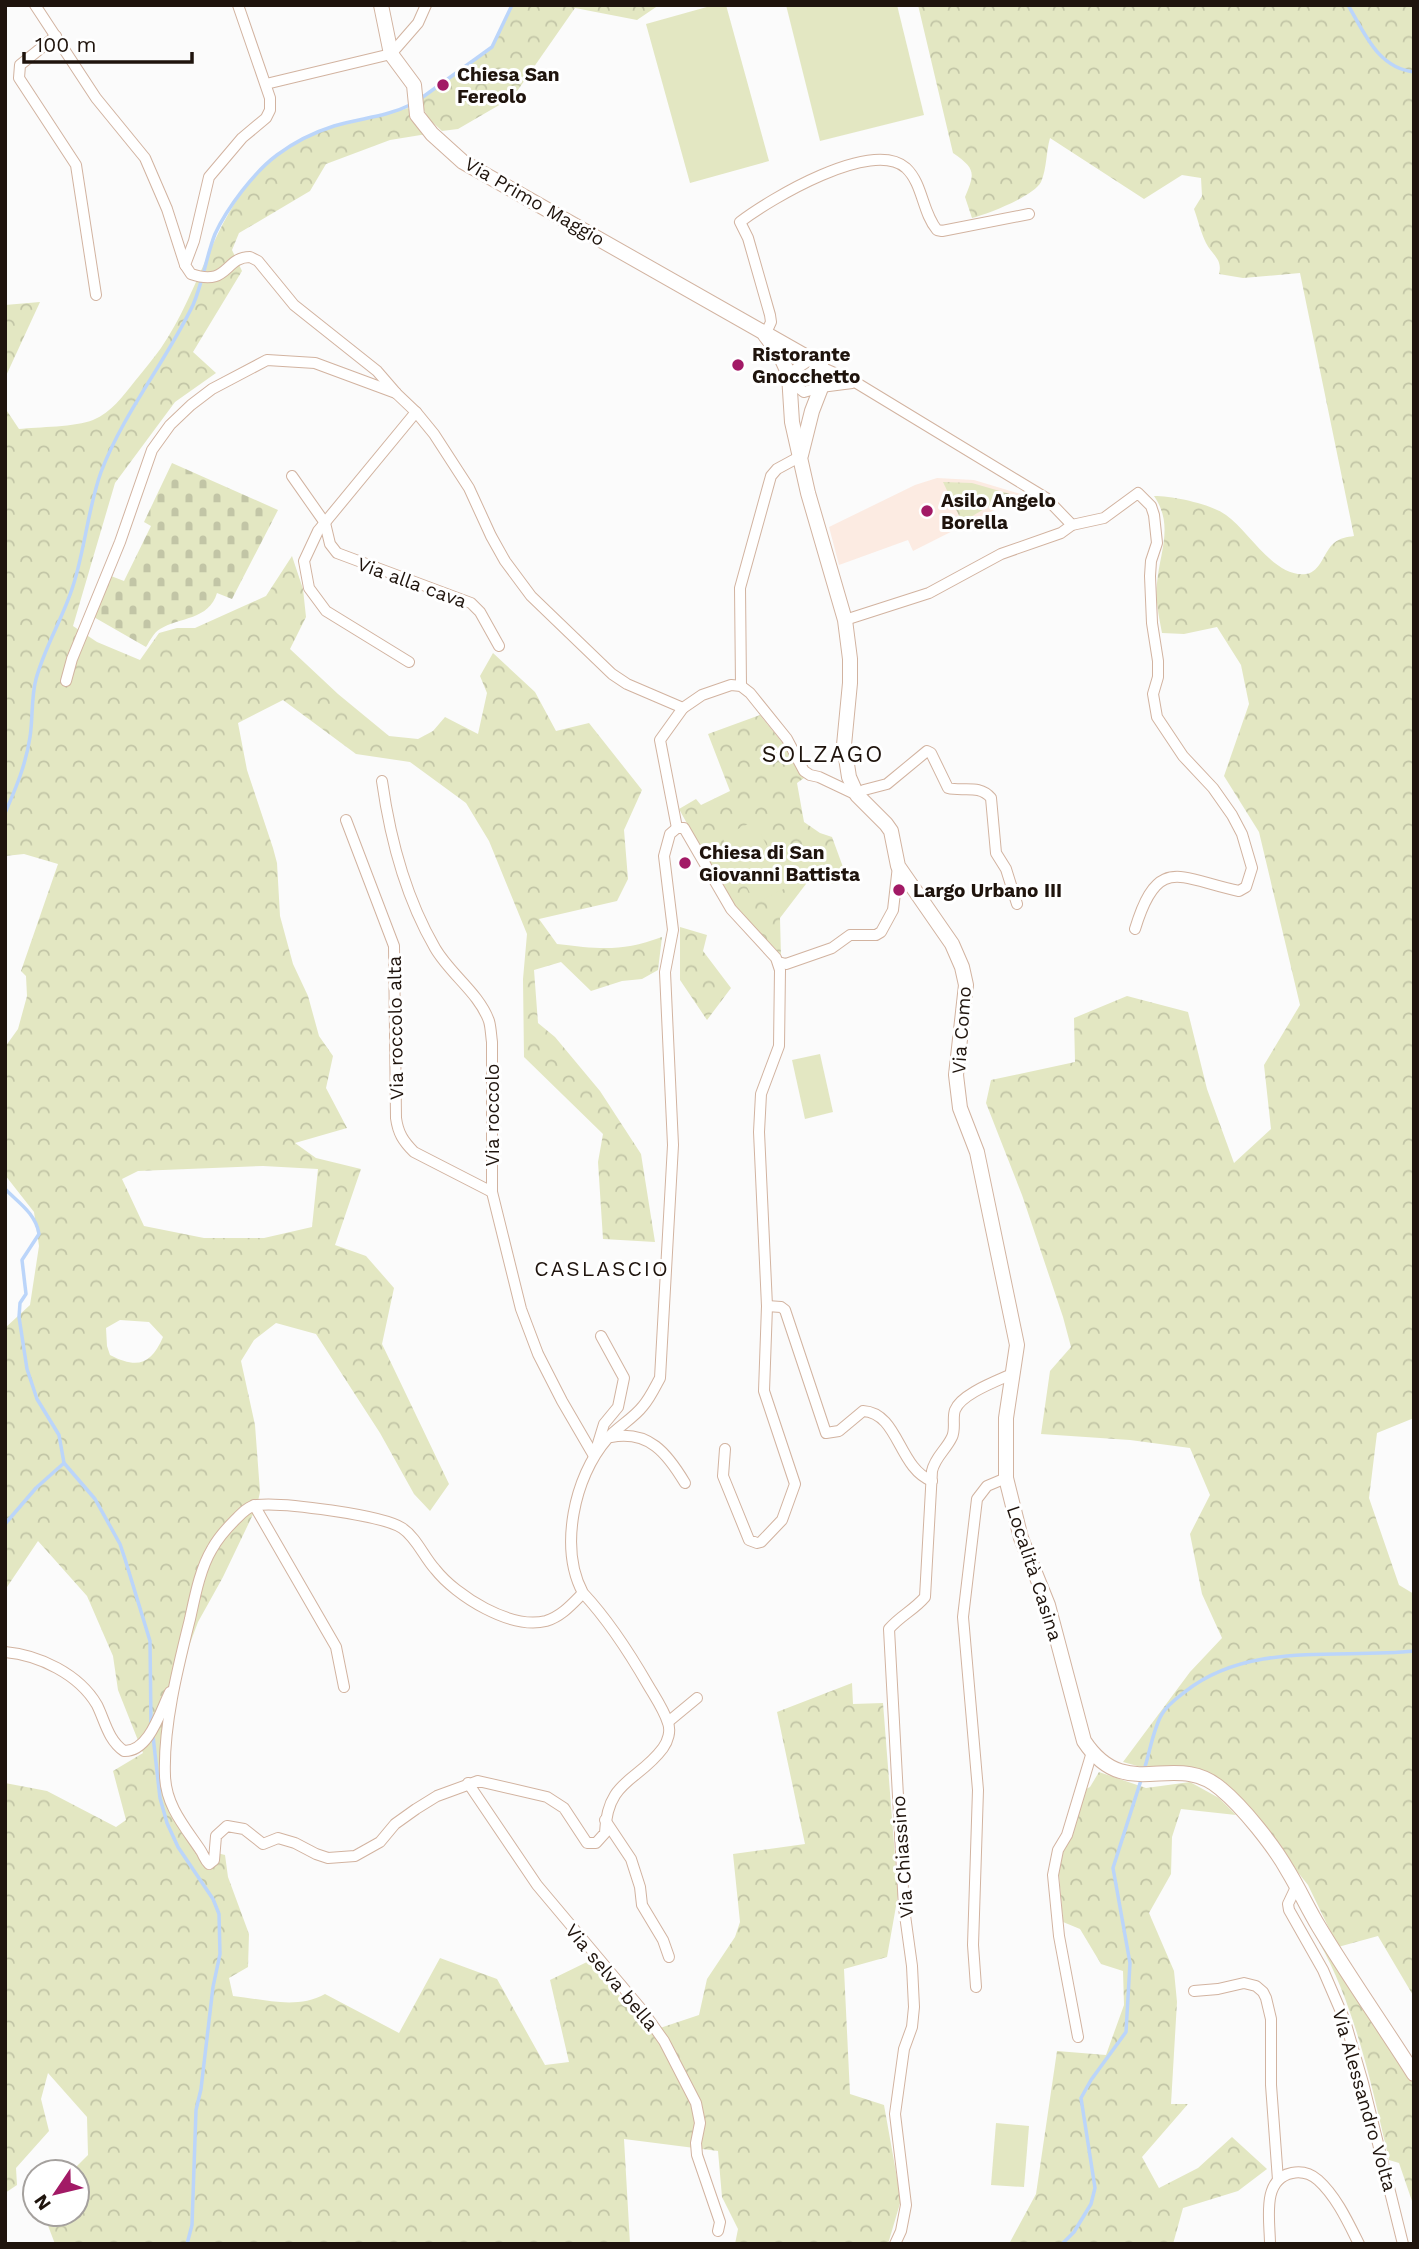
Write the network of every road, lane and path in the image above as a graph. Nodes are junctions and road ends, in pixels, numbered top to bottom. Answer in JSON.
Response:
{"nodes":[{"id":1,"x":35,"y":5,"type":"edge"},
{"id":2,"x":238,"y":5,"type":"edge"},
{"id":3,"x":381,"y":5,"type":"edge"},
{"id":4,"x":426,"y":5,"type":"edge"},
{"id":5,"x":55,"y":36,"type":"junction"},
{"id":6,"x":391,"y":54,"type":"junction"},
{"id":7,"x":266,"y":84,"type":"junction"},
{"id":8,"x":1029,"y":214,"type":"dead end"},
{"id":9,"x":188,"y":270,"type":"junction"},
{"id":10,"x":96,"y":295,"type":"dead end"},
{"id":11,"x":765,"y":335,"type":"junction"},
{"id":12,"x":816,"y":363,"type":"junction"},
{"id":13,"x":790,"y":381,"type":"junction"},
{"id":14,"x":855,"y":382,"type":"junction"},
{"id":15,"x":821,"y":387,"type":"junction"},
{"id":16,"x":396,"y":393,"type":"junction"},
{"id":17,"x":416,"y":412,"type":"junction"},
{"id":18,"x":800,"y":456,"type":"junction"},
{"id":19,"x":292,"y":476,"type":"dead end"},
{"id":20,"x":325,"y":523,"type":"junction"},
{"id":21,"x":1072,"y":525,"type":"junction"},
{"id":22,"x":845,"y":620,"type":"junction"},
{"id":23,"x":499,"y":646,"type":"dead end"},
{"id":24,"x":410,"y":662,"type":"dead end"},
{"id":25,"x":66,"y":681,"type":"dead end"},
{"id":26,"x":741,"y":686,"type":"junction"},
{"id":27,"x":683,"y":708,"type":"junction"},
{"id":28,"x":382,"y":781,"type":"dead end"},
{"id":29,"x":857,"y":795,"type":"junction"},
{"id":30,"x":346,"y":821,"type":"dead end"},
{"id":31,"x":677,"y":828,"type":"junction"},
{"id":32,"x":898,"y":866,"type":"junction"},
{"id":33,"x":1017,"y":904,"type":"dead end"},
{"id":34,"x":1135,"y":929,"type":"dead end"},
{"id":35,"x":778,"y":962,"type":"junction"},
{"id":36,"x":492,"y":1192,"type":"junction"},
{"id":37,"x":767,"y":1306,"type":"junction"},
{"id":38,"x":601,"y":1336,"type":"dead end"},
{"id":39,"x":1012,"y":1374,"type":"junction"},
{"id":40,"x":608,"y":1437,"type":"junction"},
{"id":41,"x":725,"y":1450,"type":"dead end"},
{"id":42,"x":594,"y":1456,"type":"junction"},
{"id":43,"x":1006,"y":1478,"type":"junction"},
{"id":44,"x":932,"y":1481,"type":"junction"},
{"id":45,"x":685,"y":1483,"type":"dead end"},
{"id":46,"x":254,"y":1505,"type":"junction"},
{"id":47,"x":583,"y":1593,"type":"junction"},
{"id":48,"x":5,"y":1652,"type":"edge"},
{"id":49,"x":173,"y":1687,"type":"junction"},
{"id":50,"x":344,"y":1687,"type":"dead end"},
{"id":51,"x":696,"y":1698,"type":"dead end"},
{"id":52,"x":668,"y":1722,"type":"junction"},
{"id":53,"x":1092,"y":1752,"type":"junction"},
{"id":54,"x":468,"y":1783,"type":"junction"},
{"id":55,"x":606,"y":1820,"type":"junction"},
{"id":56,"x":1297,"y":1885,"type":"junction"},
{"id":57,"x":669,"y":1957,"type":"dead end"},
{"id":58,"x":976,"y":1987,"type":"dead end"},
{"id":59,"x":1194,"y":1991,"type":"dead end"},
{"id":60,"x":1078,"y":2037,"type":"dead end"},
{"id":61,"x":1414,"y":2074,"type":"edge"},
{"id":62,"x":1278,"y":2180,"type":"junction"},
{"id":63,"x":718,"y":2231,"type":"dead end"},
{"id":64,"x":895,"y":2244,"type":"edge"},
{"id":65,"x":1270,"y":2244,"type":"edge"},
{"id":66,"x":1359,"y":2244,"type":"edge"},
{"id":67,"x":1403,"y":2244,"type":"edge"}],
"edges":[{"from":1,"to":5,"type":"street"},
{"from":2,"to":7,"type":"street"},
{"from":3,"to":6,"type":"street","name":"Via Primo Maggio"},
{"from":4,"to":6,"type":"street"},
{"from":5,"to":9,"type":"street"},
{"from":5,"to":10,"type":"street"},
{"from":6,"to":7,"type":"street"},
{"from":6,"to":11,"type":"street","name":"Via Primo Maggio"},
{"from":7,"to":9,"type":"street"},
{"from":8,"to":11,"type":"street"},
{"from":9,"to":16,"type":"street"},
{"from":11,"to":12,"type":"street","name":"Via Primo Maggio"},
{"from":11,"to":13,"type":"street","name":"Via Primo Maggio"},
{"from":12,"to":13,"type":"street"},
{"from":12,"to":14,"type":"street"},
{"from":12,"to":15,"type":"street"},
{"from":13,"to":15,"type":"street"},
{"from":13,"to":18,"type":"street"},
{"from":14,"to":15,"type":"street"},
{"from":14,"to":21,"type":"street"},
{"from":15,"to":18,"type":"street"},
{"from":16,"to":17,"type":"street"},
{"from":16,"to":25,"type":"street"},
{"from":17,"to":20,"type":"street"},
{"from":17,"to":27,"type":"street"},
{"from":18,"to":22,"type":"street"},
{"from":18,"to":26,"type":"street"},
{"from":19,"to":20,"type":"street","name":"Via alla cava"},
{"from":20,"to":23,"type":"street","name":"Via alla cava"},
{"from":20,"to":24,"type":"street"},
{"from":21,"to":22,"type":"street"},
{"from":21,"to":34,"type":"street"},
{"from":22,"to":29,"type":"street"},
{"from":26,"to":27,"type":"street"},
{"from":26,"to":29,"type":"street"},
{"from":27,"to":31,"type":"street"},
{"from":28,"to":36,"type":"street","name":"Via roccolo"},
{"from":29,"to":32,"type":"street","name":"Via Como"},
{"from":29,"to":33,"type":"street"},
{"from":30,"to":36,"type":"street","name":"Via roccolo alta"},
{"from":31,"to":35,"type":"street"},
{"from":31,"to":40,"type":"street"},
{"from":32,"to":35,"type":"street"},
{"from":32,"to":39,"type":"street","name":"Via Como"},
{"from":35,"to":37,"type":"street"},
{"from":36,"to":42,"type":"street","name":"Via roccolo"},
{"from":37,"to":41,"type":"street"},
{"from":37,"to":44,"type":"street"},
{"from":38,"to":42,"type":"street"},
{"from":39,"to":43,"type":"street","name":"Località Casina"},
{"from":39,"to":44,"type":"street"},
{"from":40,"to":42,"type":"street"},
{"from":40,"to":45,"type":"street"},
{"from":42,"to":47,"type":"street"},
{"from":43,"to":53,"type":"street","name":"Località Casina"},
{"from":43,"to":58,"type":"street"},
{"from":44,"to":64,"type":"street","name":"Via Chiassino"},
{"from":46,"to":47,"type":"street"},
{"from":46,"to":49,"type":"street"},
{"from":46,"to":50,"type":"street"},
{"from":47,"to":52,"type":"street"},
{"from":48,"to":49,"type":"street"},
{"from":49,"to":54,"type":"street"},
{"from":51,"to":52,"type":"street"},
{"from":52,"to":55,"type":"street"},
{"from":53,"to":56,"type":"street"},
{"from":53,"to":60,"type":"street"},
{"from":54,"to":55,"type":"street"},
{"from":54,"to":63,"type":"street","name":"Via selva bella"},
{"from":55,"to":57,"type":"street"},
{"from":56,"to":61,"type":"street"},
{"from":56,"to":67,"type":"street","name":"Via Alessandro Volta"},
{"from":59,"to":62,"type":"street"},
{"from":62,"to":65,"type":"street"},
{"from":62,"to":66,"type":"street"}]}
